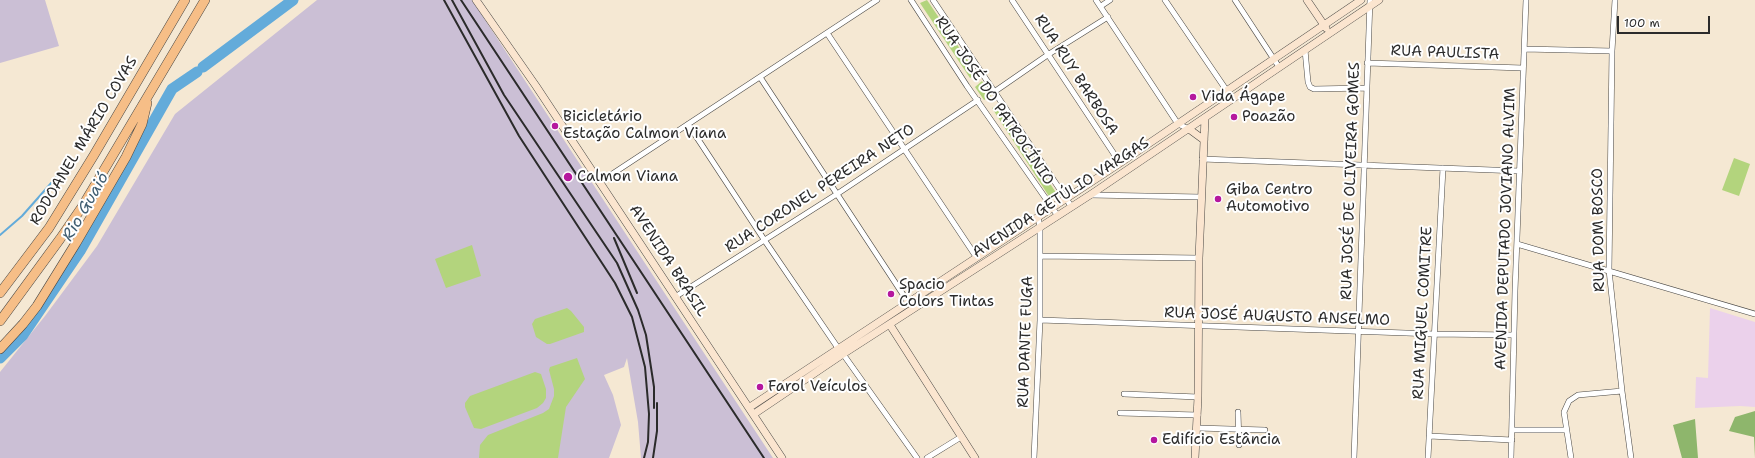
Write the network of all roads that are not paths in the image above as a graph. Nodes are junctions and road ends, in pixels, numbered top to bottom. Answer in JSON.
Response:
{"nodes":[{"id":1,"x":185,"y":0,"type":"edge"},
{"id":2,"x":205,"y":0,"type":"edge"},
{"id":3,"x":476,"y":0,"type":"edge"},
{"id":4,"x":877,"y":0,"type":"edge"},
{"id":5,"x":911,"y":0,"type":"edge"},
{"id":6,"x":933,"y":0,"type":"edge"},
{"id":7,"x":1012,"y":0,"type":"edge"},
{"id":8,"x":1096,"y":0,"type":"edge"},
{"id":9,"x":1110,"y":0,"type":"edge"},
{"id":10,"x":1165,"y":0,"type":"edge"},
{"id":11,"x":1235,"y":0,"type":"edge"},
{"id":12,"x":1307,"y":0,"type":"edge"},
{"id":13,"x":1362,"y":0,"type":"edge"},
{"id":14,"x":1379,"y":0,"type":"edge"},
{"id":15,"x":1526,"y":0,"type":"edge"},
{"id":16,"x":1614,"y":0,"type":"edge"},
{"id":17,"x":1369,"y":4,"type":"edge"},
{"id":18,"x":1101,"y":6,"type":"junction"},
{"id":19,"x":1108,"y":17,"type":"junction"},
{"id":20,"x":1324,"y":25,"type":"junction"},
{"id":21,"x":827,"y":33,"type":"junction"},
{"id":22,"x":1330,"y":33,"type":"junction"},
{"id":23,"x":1524,"y":49,"type":"junction"},
{"id":24,"x":1305,"y":50,"type":"junction"},
{"id":25,"x":1612,"y":51,"type":"junction"},
{"id":26,"x":1049,"y":54,"type":"junction"},
{"id":27,"x":1274,"y":59,"type":"junction"},
{"id":28,"x":1367,"y":63,"type":"junction"},
{"id":29,"x":1280,"y":67,"type":"junction"},
{"id":30,"x":1523,"y":68,"type":"junction"},
{"id":31,"x":760,"y":77,"type":"junction"},
{"id":32,"x":1366,"y":88,"type":"junction"},
{"id":33,"x":1227,"y":91,"type":"junction"},
{"id":34,"x":994,"y":92,"type":"junction"},
{"id":35,"x":149,"y":96,"type":"junction"},
{"id":36,"x":978,"y":100,"type":"junction"},
{"id":37,"x":1205,"y":118,"type":"junction"},
{"id":38,"x":688,"y":124,"type":"junction"},
{"id":39,"x":1178,"y":124,"type":"junction"},
{"id":40,"x":1189,"y":129,"type":"junction"},
{"id":41,"x":1204,"y":140,"type":"junction"},
{"id":42,"x":905,"y":148,"type":"junction"},
{"id":43,"x":1202,"y":159,"type":"junction"},
{"id":44,"x":1120,"y":163,"type":"junction"},
{"id":45,"x":1363,"y":166,"type":"junction"},
{"id":46,"x":1442,"y":168,"type":"junction"},
{"id":47,"x":1520,"y":171,"type":"junction"},
{"id":48,"x":600,"y":182,"type":"junction"},
{"id":49,"x":837,"y":194,"type":"junction"},
{"id":50,"x":1090,"y":195,"type":"junction"},
{"id":51,"x":1201,"y":197,"type":"junction"},
{"id":52,"x":1066,"y":198,"type":"junction"},
{"id":53,"x":1071,"y":206,"type":"junction"},
{"id":54,"x":1052,"y":208,"type":"junction"},
{"id":55,"x":1038,"y":216,"type":"junction"},
{"id":56,"x":1058,"y":216,"type":"junction"},
{"id":57,"x":1040,"y":227,"type":"junction"},
{"id":58,"x":765,"y":241,"type":"junction"},
{"id":59,"x":1517,"y":244,"type":"junction"},
{"id":60,"x":1040,"y":256,"type":"junction"},
{"id":61,"x":977,"y":258,"type":"junction"},
{"id":62,"x":1199,"y":258,"type":"junction"},
{"id":63,"x":1609,"y":270,"type":"junction"},
{"id":64,"x":0,"y":293,"type":"edge"},
{"id":65,"x":675,"y":297,"type":"junction"},
{"id":66,"x":908,"y":302,"type":"junction"},
{"id":67,"x":1755,"y":314,"type":"edge"},
{"id":68,"x":1040,"y":320,"type":"junction"},
{"id":69,"x":0,"y":321,"type":"edge"},
{"id":70,"x":890,"y":325,"type":"junction"},
{"id":71,"x":1199,"y":326,"type":"junction"},
{"id":72,"x":1357,"y":332,"type":"junction"},
{"id":73,"x":1434,"y":334,"type":"junction"},
{"id":74,"x":1514,"y":335,"type":"junction"},
{"id":75,"x":0,"y":349,"type":"edge"},
{"id":76,"x":841,"y":351,"type":"junction"},
{"id":77,"x":1622,"y":391,"type":"junction"},
{"id":78,"x":1124,"y":394,"type":"dead end"},
{"id":79,"x":1198,"y":397,"type":"junction"},
{"id":80,"x":752,"y":411,"type":"junction"},
{"id":81,"x":1238,"y":412,"type":"dead end"},
{"id":82,"x":1120,"y":413,"type":"dead end"},
{"id":83,"x":1198,"y":415,"type":"junction"},
{"id":84,"x":1197,"y":428,"type":"junction"},
{"id":85,"x":1239,"y":429,"type":"junction"},
{"id":86,"x":1265,"y":430,"type":"dead end"},
{"id":87,"x":1512,"y":430,"type":"junction"},
{"id":88,"x":1566,"y":430,"type":"junction"},
{"id":89,"x":961,"y":436,"type":"junction"},
{"id":90,"x":1429,"y":436,"type":"junction"},
{"id":91,"x":1512,"y":440,"type":"junction"},
{"id":92,"x":1239,"y":445,"type":"dead end"},
{"id":93,"x":782,"y":458,"type":"edge"},
{"id":94,"x":917,"y":458,"type":"edge"},
{"id":95,"x":927,"y":458,"type":"edge"},
{"id":96,"x":975,"y":458,"type":"edge"},
{"id":97,"x":1034,"y":458,"type":"edge"},
{"id":98,"x":1195,"y":458,"type":"edge"},
{"id":99,"x":1354,"y":458,"type":"edge"},
{"id":100,"x":1428,"y":458,"type":"edge"},
{"id":101,"x":1511,"y":458,"type":"edge"},
{"id":102,"x":1571,"y":458,"type":"edge"},
{"id":103,"x":1631,"y":458,"type":"edge"}],
"edges":[{"from":1,"to":64,"type":"highway","name":"RODOANEL MÁRIO COVAS"},
{"from":2,"to":35,"type":"highway","name":"RODOANEL MÁRIO COVAS"},
{"from":3,"to":48,"type":"main road","name":"AVENIDA BRASIL"},
{"from":4,"to":21,"type":"street"},
{"from":5,"to":36,"type":"street","name":"RUA JOSÉ DO PATROCÍNIO"},
{"from":6,"to":34,"type":"street"},
{"from":7,"to":26,"type":"street","name":"RUA RUY BARBOSA"},
{"from":8,"to":18,"type":"street"},
{"from":9,"to":18,"type":"street"},
{"from":10,"to":33,"type":"street"},
{"from":11,"to":27,"type":"street"},
{"from":12,"to":20,"type":"main road"},
{"from":13,"to":20,"type":"main road","name":"AVENIDA GETÚLIO VARGAS"},
{"from":14,"to":17,"type":"main road","name":"AVENIDA GETÚLIO VARGAS"},
{"from":15,"to":23,"type":"street","name":"AVENIDA DEPUTADO JOVIANO ALVIM"},
{"from":16,"to":25,"type":"street","name":"RUA DOM BOSCO"},
{"from":17,"to":22,"type":"main road","name":"AVENIDA GETÚLIO VARGAS"},
{"from":17,"to":28,"type":"street","name":"RUA JOSÉ DE OLIVEIRA GOMES"},
{"from":18,"to":19,"type":"street"},
{"from":19,"to":26,"type":"street"},
{"from":19,"to":39,"type":"street"},
{"from":20,"to":22,"type":"main road"},
{"from":20,"to":27,"type":"main road","name":"AVENIDA GETÚLIO VARGAS"},
{"from":21,"to":31,"type":"street"},
{"from":21,"to":42,"type":"street"},
{"from":22,"to":24,"type":"main road","name":"AVENIDA GETÚLIO VARGAS"},
{"from":23,"to":25,"type":"street"},
{"from":23,"to":30,"type":"street","name":"AVENIDA DEPUTADO JOVIANO ALVIM"},
{"from":24,"to":29,"type":"main road","name":"AVENIDA GETÚLIO VARGAS"},
{"from":24,"to":32,"type":"street"},
{"from":25,"to":63,"type":"street","name":"RUA DOM BOSCO"},
{"from":26,"to":34,"type":"street"},
{"from":26,"to":44,"type":"street","name":"RUA RUY BARBOSA"},
{"from":27,"to":29,"type":"street"},
{"from":27,"to":33,"type":"main road","name":"AVENIDA GETÚLIO VARGAS"},
{"from":28,"to":30,"type":"street","name":"RUA PAULISTA"},
{"from":28,"to":32,"type":"street","name":"RUA JOSÉ DE OLIVEIRA GOMES"},
{"from":29,"to":37,"type":"main road","name":"AVENIDA GETÚLIO VARGAS"},
{"from":30,"to":47,"type":"street","name":"AVENIDA DEPUTADO JOVIANO ALVIM"},
{"from":31,"to":38,"type":"street"},
{"from":31,"to":49,"type":"street"},
{"from":32,"to":45,"type":"street","name":"RUA JOSÉ DE OLIVEIRA GOMES"},
{"from":33,"to":39,"type":"main road","name":"AVENIDA GETÚLIO VARGAS"},
{"from":34,"to":52,"type":"street"},
{"from":35,"to":69,"type":"highway","name":"RODOANEL MÁRIO COVAS"},
{"from":35,"to":75,"type":"highway"},
{"from":36,"to":42,"type":"street","name":"RUA CORONEL PEREIRA NETO"},
{"from":36,"to":54,"type":"street","name":"RUA JOSÉ DO PATROCÍNIO"},
{"from":37,"to":40,"type":"main road","name":"AVENIDA GETÚLIO VARGAS"},
{"from":37,"to":41,"type":"main road"},
{"from":38,"to":48,"type":"street"},
{"from":38,"to":58,"type":"street"},
{"from":39,"to":40,"type":"street"},
{"from":39,"to":44,"type":"main road","name":"AVENIDA GETÚLIO VARGAS"},
{"from":40,"to":41,"type":"main road"},
{"from":40,"to":50,"type":"main road","name":"AVENIDA GETÚLIO VARGAS"},
{"from":41,"to":43,"type":"main road"},
{"from":42,"to":49,"type":"street","name":"RUA CORONEL PEREIRA NETO"},
{"from":42,"to":61,"type":"street"},
{"from":43,"to":45,"type":"street"},
{"from":43,"to":51,"type":"main road"},
{"from":44,"to":52,"type":"main road","name":"AVENIDA GETÚLIO VARGAS"},
{"from":45,"to":46,"type":"street"},
{"from":45,"to":72,"type":"street","name":"RUA JOSÉ DE OLIVEIRA GOMES"},
{"from":46,"to":47,"type":"street"},
{"from":46,"to":73,"type":"street","name":"RUA MIGUEL COMITRE"},
{"from":47,"to":59,"type":"street","name":"AVENIDA DEPUTADO JOVIANO ALVIM"},
{"from":48,"to":65,"type":"main road","name":"AVENIDA BRASIL"},
{"from":49,"to":58,"type":"street","name":"RUA CORONEL PEREIRA NETO"},
{"from":49,"to":66,"type":"street"},
{"from":50,"to":51,"type":"street"},
{"from":50,"to":53,"type":"main road","name":"AVENIDA GETÚLIO VARGAS"},
{"from":51,"to":62,"type":"main road"},
{"from":52,"to":53,"type":"street"},
{"from":52,"to":54,"type":"main road","name":"AVENIDA GETÚLIO VARGAS"},
{"from":53,"to":56,"type":"main road","name":"AVENIDA GETÚLIO VARGAS"},
{"from":54,"to":55,"type":"main road","name":"AVENIDA GETÚLIO VARGAS"},
{"from":54,"to":56,"type":"street","name":"RUA JOSÉ DO PATROCÍNIO"},
{"from":55,"to":57,"type":"street","name":"RUA DANTE FUGA"},
{"from":55,"to":61,"type":"main road","name":"AVENIDA GETÚLIO VARGAS"},
{"from":56,"to":57,"type":"main road","name":"AVENIDA GETÚLIO VARGAS"},
{"from":57,"to":60,"type":"street","name":"RUA DANTE FUGA"},
{"from":57,"to":70,"type":"main road","name":"AVENIDA GETÚLIO VARGAS"},
{"from":58,"to":65,"type":"street","name":"RUA CORONEL PEREIRA NETO"},
{"from":58,"to":76,"type":"street"},
{"from":59,"to":63,"type":"street"},
{"from":59,"to":74,"type":"street","name":"AVENIDA DEPUTADO JOVIANO ALVIM"},
{"from":60,"to":62,"type":"street"},
{"from":60,"to":68,"type":"street","name":"RUA DANTE FUGA"},
{"from":61,"to":66,"type":"main road","name":"AVENIDA GETÚLIO VARGAS"},
{"from":62,"to":71,"type":"main road"},
{"from":63,"to":67,"type":"street"},
{"from":63,"to":77,"type":"street","name":"RUA DOM BOSCO"},
{"from":65,"to":80,"type":"main road","name":"AVENIDA BRASIL"},
{"from":66,"to":70,"type":"main road"},
{"from":66,"to":76,"type":"main road","name":"AVENIDA GETÚLIO VARGAS"},
{"from":68,"to":71,"type":"street","name":"RUA JOSÉ AUGUSTO ANSELMO"},
{"from":68,"to":97,"type":"street","name":"RUA DANTE FUGA"},
{"from":70,"to":76,"type":"main road","name":"AVENIDA GETÚLIO VARGAS"},
{"from":70,"to":89,"type":"main road"},
{"from":71,"to":72,"type":"street","name":"RUA JOSÉ AUGUSTO ANSELMO"},
{"from":71,"to":79,"type":"main road"},
{"from":72,"to":73,"type":"street","name":"RUA JOSÉ AUGUSTO ANSELMO"},
{"from":72,"to":99,"type":"street","name":"RUA JOSÉ DE OLIVEIRA GOMES"},
{"from":73,"to":74,"type":"street","name":"RUA JOSÉ AUGUSTO ANSELMO"},
{"from":73,"to":90,"type":"street","name":"RUA MIGUEL COMITRE"},
{"from":74,"to":87,"type":"street","name":"AVENIDA DEPUTADO JOVIANO ALVIM"},
{"from":76,"to":80,"type":"main road","name":"AVENIDA GETÚLIO VARGAS"},
{"from":76,"to":94,"type":"street"},
{"from":77,"to":88,"type":"street"},
{"from":77,"to":103,"type":"street","name":"RUA DOM BOSCO"},
{"from":78,"to":79,"type":"street"},
{"from":79,"to":83,"type":"main road"},
{"from":80,"to":93,"type":"main road","name":"AVENIDA BRASIL"},
{"from":81,"to":85,"type":"street"},
{"from":82,"to":83,"type":"street"},
{"from":83,"to":84,"type":"main road"},
{"from":84,"to":85,"type":"street"},
{"from":84,"to":98,"type":"main road"},
{"from":85,"to":86,"type":"street"},
{"from":85,"to":92,"type":"street"},
{"from":87,"to":88,"type":"street"},
{"from":87,"to":91,"type":"street","name":"AVENIDA DEPUTADO JOVIANO ALVIM"},
{"from":88,"to":102,"type":"street"},
{"from":89,"to":95,"type":"street"},
{"from":89,"to":96,"type":"main road"},
{"from":90,"to":91,"type":"street"},
{"from":90,"to":100,"type":"street","name":"RUA MIGUEL COMITRE"},
{"from":91,"to":101,"type":"street","name":"AVENIDA DEPUTADO JOVIANO ALVIM"}]}
